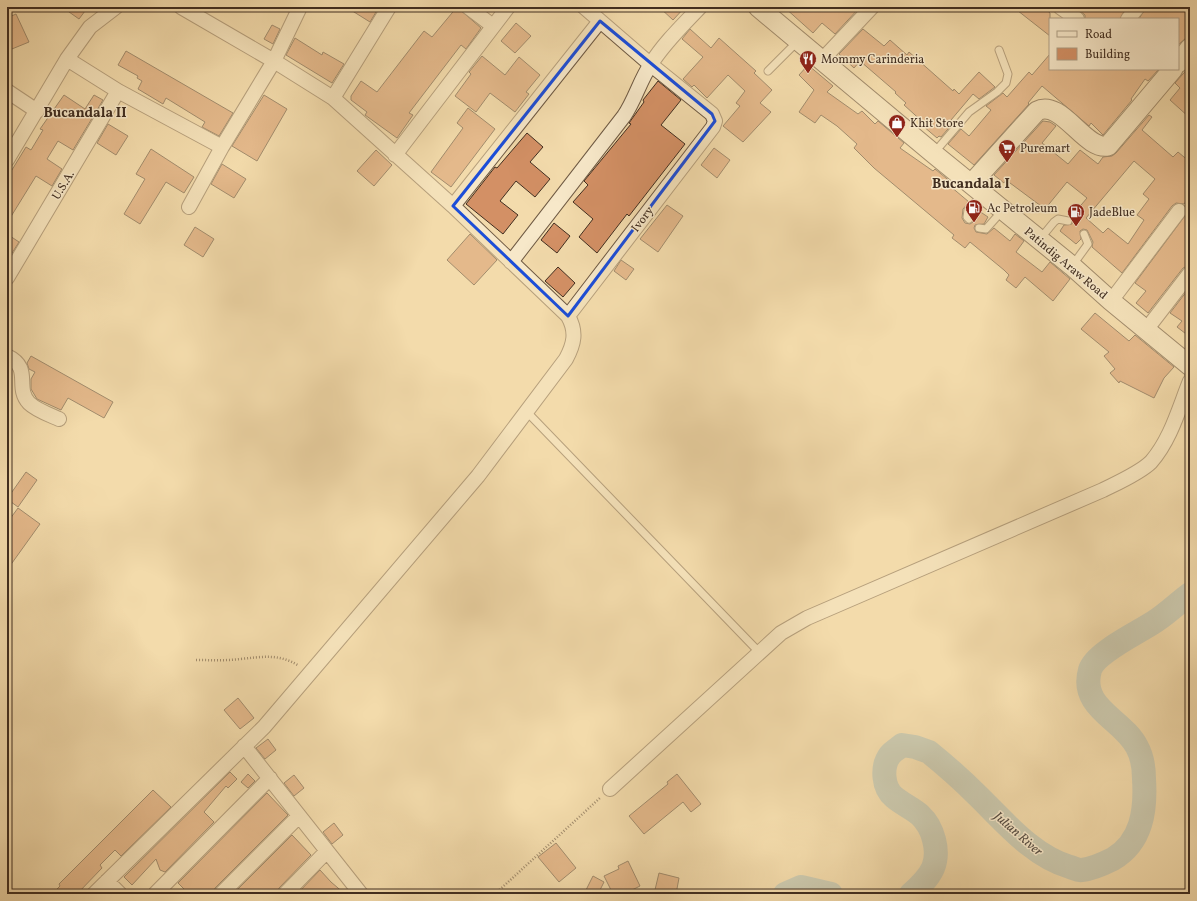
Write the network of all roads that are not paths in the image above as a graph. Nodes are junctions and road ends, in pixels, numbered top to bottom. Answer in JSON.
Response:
{"nodes":[{"id":1,"x":116,"y":7,"type":"edge"},
{"id":2,"x":181,"y":7,"type":"edge"},
{"id":3,"x":300,"y":7,"type":"edge"},
{"id":4,"x":389,"y":7,"type":"edge"},
{"id":5,"x":468,"y":7,"type":"edge"},
{"id":6,"x":508,"y":7,"type":"edge"},
{"id":7,"x":584,"y":7,"type":"edge"},
{"id":8,"x":700,"y":7,"type":"edge"},
{"id":9,"x":758,"y":7,"type":"edge"},
{"id":10,"x":872,"y":7,"type":"edge"},
{"id":11,"x":1138,"y":7,"type":"edge"},
{"id":12,"x":1065,"y":8,"type":"edge"},
{"id":13,"x":1076,"y":18,"type":"edge"},
{"id":14,"x":1129,"y":18,"type":"edge"},
{"id":15,"x":600,"y":21,"type":"junction"},
{"id":16,"x":493,"y":26,"type":"junction"},
{"id":17,"x":798,"y":41,"type":"junction"},
{"id":18,"x":1190,"y":48,"type":"edge"},
{"id":19,"x":999,"y":50,"type":"dead end"},
{"id":20,"x":67,"y":59,"type":"junction"},
{"id":21,"x":274,"y":61,"type":"junction"},
{"id":22,"x":821,"y":61,"type":"junction"},
{"id":23,"x":1179,"y":62,"type":"edge"},
{"id":24,"x":650,"y":64,"type":"junction"},
{"id":25,"x":1171,"y":70,"type":"edge"},
{"id":26,"x":768,"y":71,"type":"dead end"},
{"id":27,"x":7,"y":91,"type":"edge"},
{"id":28,"x":118,"y":91,"type":"junction"},
{"id":29,"x":333,"y":98,"type":"junction"},
{"id":30,"x":37,"y":111,"type":"junction"},
{"id":31,"x":222,"y":147,"type":"junction"},
{"id":32,"x":934,"y":154,"type":"junction"},
{"id":33,"x":395,"y":155,"type":"junction"},
{"id":34,"x":7,"y":160,"type":"edge"},
{"id":35,"x":977,"y":189,"type":"junction"},
{"id":36,"x":453,"y":206,"type":"junction"},
{"id":37,"x":189,"y":207,"type":"dead end"},
{"id":38,"x":1003,"y":210,"type":"junction"},
{"id":39,"x":1180,"y":211,"type":"dead end"},
{"id":40,"x":969,"y":219,"type":"dead end"},
{"id":41,"x":1068,"y":221,"type":"dead end"},
{"id":42,"x":979,"y":228,"type":"dead end"},
{"id":43,"x":1084,"y":234,"type":"dead end"},
{"id":44,"x":1040,"y":239,"type":"junction"},
{"id":45,"x":511,"y":262,"type":"junction"},
{"id":46,"x":1072,"y":266,"type":"junction"},
{"id":47,"x":1190,"y":273,"type":"edge"},
{"id":48,"x":7,"y":278,"type":"edge"},
{"id":49,"x":1111,"y":301,"type":"junction"},
{"id":50,"x":568,"y":316,"type":"junction"},
{"id":51,"x":1146,"y":330,"type":"junction"},
{"id":52,"x":7,"y":356,"type":"edge"},
{"id":53,"x":1190,"y":366,"type":"edge"},
{"id":54,"x":1190,"y":381,"type":"edge"},
{"id":55,"x":528,"y":412,"type":"junction"},
{"id":56,"x":59,"y":419,"type":"dead end"},
{"id":57,"x":759,"y":652,"type":"junction"},
{"id":58,"x":244,"y":746,"type":"junction"},
{"id":59,"x":270,"y":778,"type":"junction"},
{"id":60,"x":610,"y":789,"type":"road end"},
{"id":61,"x":299,"y":816,"type":"junction"},
{"id":62,"x":327,"y":851,"type":"junction"},
{"id":63,"x":107,"y":881,"type":"junction"},
{"id":64,"x":355,"y":892,"type":"edge"},
{"id":65,"x":94,"y":894,"type":"edge"},
{"id":66,"x":120,"y":894,"type":"edge"},
{"id":67,"x":155,"y":894,"type":"edge"},
{"id":68,"x":220,"y":894,"type":"edge"},
{"id":69,"x":285,"y":894,"type":"edge"}],
"edges":[{"from":1,"to":20,"type":"street"},
{"from":2,"to":21,"type":"street"},
{"from":3,"to":21,"type":"street"},
{"from":4,"to":29,"type":"street"},
{"from":5,"to":16,"type":"street"},
{"from":6,"to":16,"type":"street"},
{"from":7,"to":15,"type":"street"},
{"from":8,"to":24,"type":"street"},
{"from":9,"to":17,"type":"main road","name":"Patindig Araw Road"},
{"from":10,"to":22,"type":"street"},
{"from":11,"to":14,"type":"street"},
{"from":12,"to":13,"type":"street"},
{"from":15,"to":24,"type":"street"},
{"from":15,"to":36,"type":"street"},
{"from":16,"to":33,"type":"street"},
{"from":17,"to":22,"type":"main road","name":"Patindig Araw Road"},
{"from":17,"to":26,"type":"lane"},
{"from":18,"to":23,"type":"main road"},
{"from":19,"to":32,"type":"lane"},
{"from":20,"to":28,"type":"street"},
{"from":20,"to":30,"type":"street"},
{"from":21,"to":29,"type":"street"},
{"from":21,"to":31,"type":"street"},
{"from":22,"to":32,"type":"main road","name":"Patindig Araw Road"},
{"from":24,"to":45,"type":"street"},
{"from":24,"to":50,"type":"street","name":"Ivory"},
{"from":25,"to":35,"type":"main road"},
{"from":27,"to":30,"type":"street"},
{"from":28,"to":31,"type":"street"},
{"from":28,"to":48,"type":"street","name":"U.S.A."},
{"from":29,"to":33,"type":"street"},
{"from":30,"to":34,"type":"street"},
{"from":31,"to":37,"type":"street"},
{"from":32,"to":35,"type":"main road","name":"Patindig Araw Road"},
{"from":33,"to":36,"type":"street"},
{"from":35,"to":38,"type":"main road","name":"Patindig Araw Road"},
{"from":35,"to":40,"type":"lane"},
{"from":36,"to":45,"type":"street"},
{"from":38,"to":42,"type":"lane"},
{"from":38,"to":44,"type":"main road","name":"Patindig Araw Road"},
{"from":39,"to":49,"type":"street"},
{"from":41,"to":44,"type":"lane"},
{"from":43,"to":46,"type":"lane"},
{"from":44,"to":46,"type":"main road","name":"Patindig Araw Road"},
{"from":45,"to":50,"type":"street"},
{"from":46,"to":49,"type":"main road","name":"Patindig Araw Road"},
{"from":47,"to":51,"type":"street"},
{"from":49,"to":51,"type":"main road","name":"Patindig Araw Road"},
{"from":50,"to":55,"type":"street"},
{"from":51,"to":53,"type":"main road","name":"Patindig Araw Road"},
{"from":52,"to":56,"type":"street"},
{"from":54,"to":57,"type":"street"},
{"from":55,"to":57,"type":"lane"},
{"from":55,"to":58,"type":"street"},
{"from":57,"to":60,"type":"street"},
{"from":58,"to":59,"type":"street"},
{"from":58,"to":63,"type":"street"},
{"from":59,"to":61,"type":"street"},
{"from":59,"to":67,"type":"street"},
{"from":61,"to":62,"type":"street"},
{"from":61,"to":68,"type":"street"},
{"from":62,"to":64,"type":"street"},
{"from":62,"to":69,"type":"street"},
{"from":63,"to":65,"type":"street"},
{"from":63,"to":66,"type":"street"}]}
